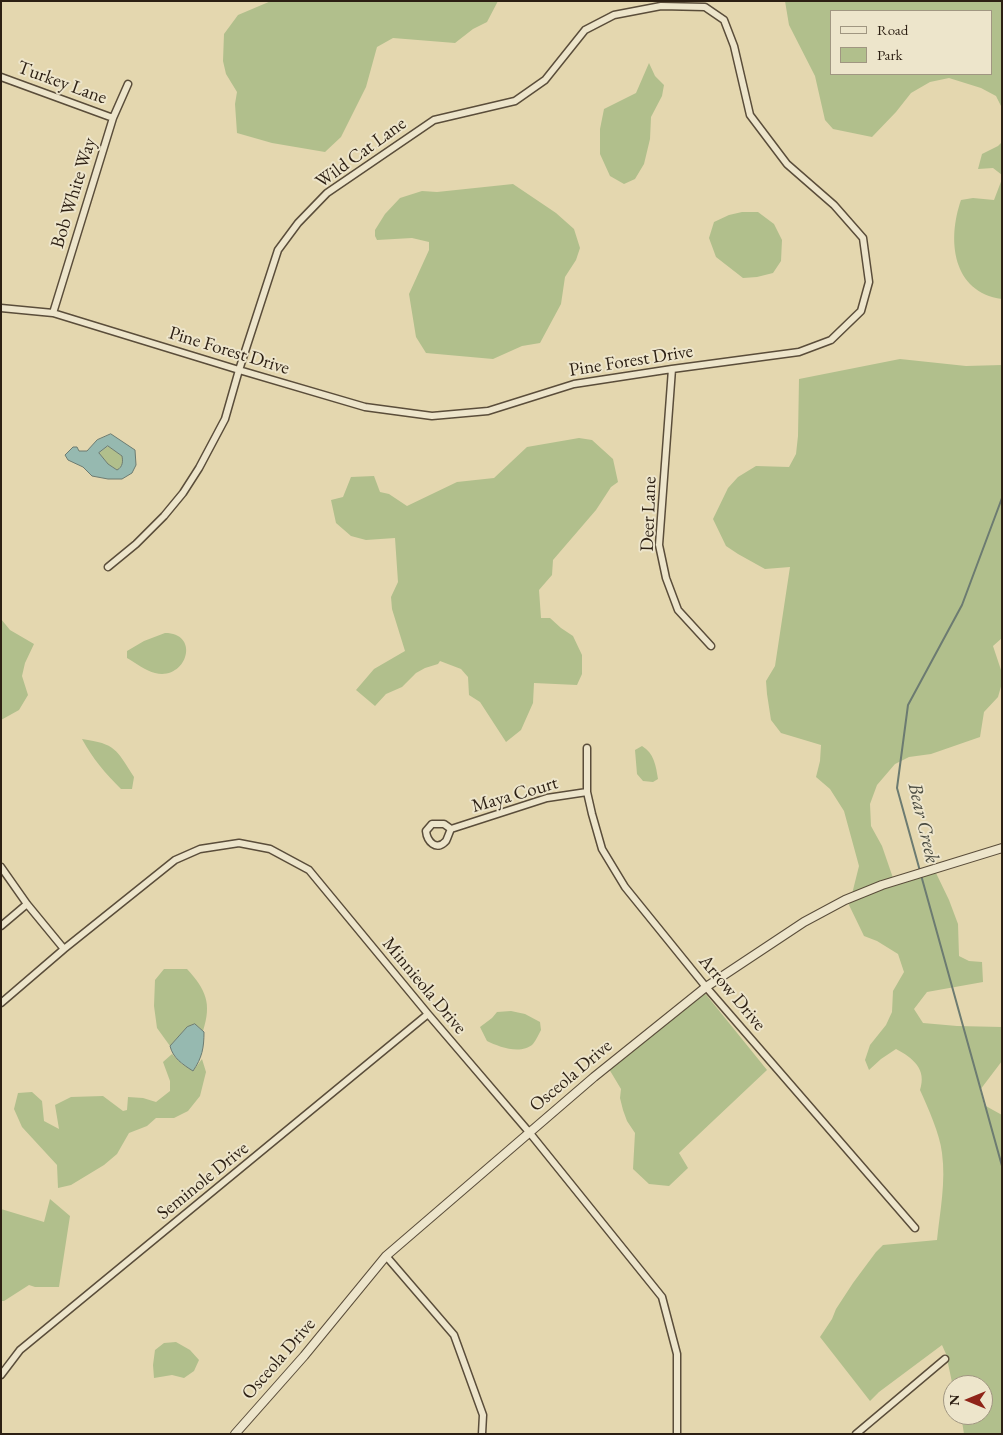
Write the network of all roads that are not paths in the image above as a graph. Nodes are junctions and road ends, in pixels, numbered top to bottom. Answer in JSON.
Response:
{"nodes":[{"id":1,"x":661,"y":4,"type":"edge"},
{"id":2,"x":1,"y":78,"type":"edge"},
{"id":3,"x":128,"y":84,"type":"dead end"},
{"id":4,"x":113,"y":118,"type":"junction"},
{"id":5,"x":1,"y":308,"type":"edge"},
{"id":6,"x":54,"y":313,"type":"junction"},
{"id":7,"x":672,"y":369,"type":"junction"},
{"id":8,"x":239,"y":370,"type":"junction"},
{"id":9,"x":108,"y":567,"type":"dead end"},
{"id":10,"x":711,"y":646,"type":"dead end"},
{"id":11,"x":587,"y":748,"type":"dead end"},
{"id":12,"x":587,"y":792,"type":"junction"},
{"id":13,"x":451,"y":828,"type":"dead end"},
{"id":14,"x":1002,"y":848,"type":"edge"},
{"id":15,"x":1,"y":867,"type":"edge"},
{"id":16,"x":27,"y":904,"type":"junction"},
{"id":17,"x":1,"y":926,"type":"edge"},
{"id":18,"x":64,"y":949,"type":"junction"},
{"id":19,"x":706,"y":987,"type":"junction"},
{"id":20,"x":1,"y":1003,"type":"edge"},
{"id":21,"x":428,"y":1014,"type":"junction"},
{"id":22,"x":529,"y":1132,"type":"junction"},
{"id":23,"x":915,"y":1228,"type":"dead end"},
{"id":24,"x":386,"y":1256,"type":"junction"},
{"id":25,"x":945,"y":1358,"type":"dead end"},
{"id":26,"x":1,"y":1375,"type":"edge"},
{"id":27,"x":235,"y":1434,"type":"edge"},
{"id":28,"x":482,"y":1434,"type":"edge"},
{"id":29,"x":676,"y":1434,"type":"edge"},
{"id":30,"x":856,"y":1434,"type":"edge"}],
"edges":[{"from":1,"to":7,"type":"street","name":"Pine Forest Drive"},
{"from":1,"to":8,"type":"street","name":"Wild Cat Lane"},
{"from":2,"to":4,"type":"street","name":"Turkey Lane"},
{"from":3,"to":4,"type":"street","name":"Bob White Way"},
{"from":4,"to":6,"type":"street","name":"Bob White Way"},
{"from":5,"to":6,"type":"street","name":"Pine Forest Drive"},
{"from":6,"to":8,"type":"street","name":"Pine Forest Drive"},
{"from":7,"to":8,"type":"street","name":"Pine Forest Drive"},
{"from":7,"to":10,"type":"street","name":"Deer Lane"},
{"from":8,"to":9,"type":"street","name":"Wild Cat Lane"},
{"from":11,"to":12,"type":"street","name":"Arrow Drive"},
{"from":12,"to":13,"type":"street","name":"Maya Court"},
{"from":12,"to":19,"type":"street","name":"Arrow Drive"},
{"from":14,"to":19,"type":"street","name":"Osceola Drive"},
{"from":15,"to":16,"type":"street"},
{"from":16,"to":17,"type":"street"},
{"from":16,"to":18,"type":"street"},
{"from":18,"to":20,"type":"street","name":"Minnieola Drive"},
{"from":18,"to":21,"type":"street","name":"Minnieola Drive"},
{"from":19,"to":22,"type":"street","name":"Osceola Drive"},
{"from":19,"to":23,"type":"street","name":"Arrow Drive"},
{"from":21,"to":22,"type":"street","name":"Minnieola Drive"},
{"from":21,"to":26,"type":"street","name":"Seminole Drive"},
{"from":22,"to":24,"type":"street","name":"Osceola Drive"},
{"from":22,"to":29,"type":"street","name":"Minnieola Drive"},
{"from":24,"to":27,"type":"street","name":"Osceola Drive"},
{"from":24,"to":28,"type":"street"},
{"from":25,"to":30,"type":"street"}]}
